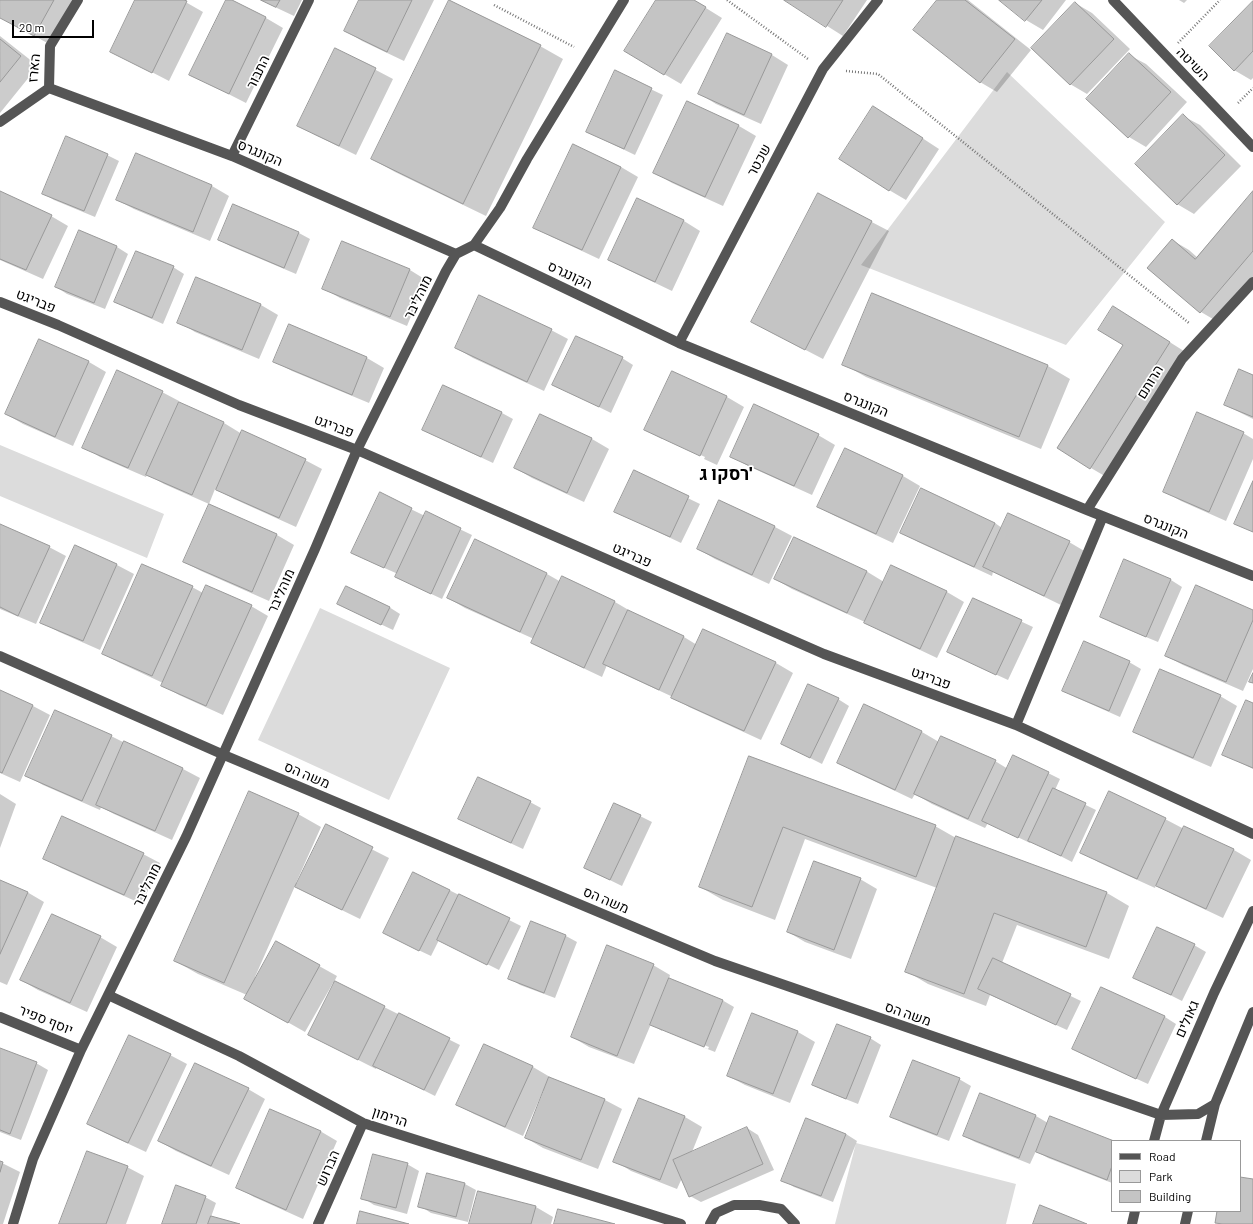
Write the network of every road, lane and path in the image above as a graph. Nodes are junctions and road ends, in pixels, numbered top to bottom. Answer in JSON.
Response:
{"nodes":[{"id":1,"x":78,"y":0,"type":"edge"},
{"id":2,"x":309,"y":0,"type":"edge"},
{"id":3,"x":624,"y":0,"type":"edge"},
{"id":4,"x":727,"y":0,"type":"edge"},
{"id":5,"x":878,"y":0,"type":"edge"},
{"id":6,"x":1113,"y":0,"type":"edge"},
{"id":7,"x":1220,"y":0,"type":"edge"},
{"id":8,"x":494,"y":5,"type":"dead end"},
{"id":9,"x":591,"y":55,"type":"junction"},
{"id":10,"x":1166,"y":56,"type":"junction"},
{"id":11,"x":822,"y":69,"type":"junction"},
{"id":12,"x":49,"y":88,"type":"junction"},
{"id":13,"x":0,"y":122,"type":"edge"},
{"id":14,"x":1253,"y":147,"type":"edge"},
{"id":15,"x":232,"y":156,"type":"junction"},
{"id":16,"x":474,"y":246,"type":"junction"},
{"id":17,"x":456,"y":254,"type":"junction"},
{"id":18,"x":1253,"y":282,"type":"edge"},
{"id":19,"x":0,"y":302,"type":"edge"},
{"id":20,"x":1204,"y":335,"type":"junction"},
{"id":21,"x":679,"y":343,"type":"junction"},
{"id":22,"x":357,"y":450,"type":"junction"},
{"id":23,"x":1087,"y":510,"type":"junction"},
{"id":24,"x":1103,"y":516,"type":"junction"},
{"id":25,"x":1253,"y":576,"type":"edge"},
{"id":26,"x":0,"y":656,"type":"edge"},
{"id":27,"x":1016,"y":725,"type":"junction"},
{"id":28,"x":224,"y":755,"type":"junction"},
{"id":29,"x":1253,"y":834,"type":"edge"},
{"id":30,"x":1253,"y":911,"type":"edge"},
{"id":31,"x":108,"y":995,"type":"junction"},
{"id":32,"x":1253,"y":1012,"type":"edge"},
{"id":33,"x":0,"y":1017,"type":"edge"},
{"id":34,"x":81,"y":1050,"type":"junction"},
{"id":35,"x":1216,"y":1104,"type":"junction"},
{"id":36,"x":1161,"y":1115,"type":"junction"},
{"id":37,"x":363,"y":1123,"type":"junction"},
{"id":38,"x":1154,"y":1140,"type":"edge"},
{"id":39,"x":1206,"y":1140,"type":"edge"},
{"id":40,"x":1135,"y":1212,"type":"edge"},
{"id":41,"x":1188,"y":1212,"type":"edge"},
{"id":42,"x":13,"y":1224,"type":"edge"},
{"id":43,"x":318,"y":1224,"type":"edge"},
{"id":44,"x":681,"y":1224,"type":"edge"},
{"id":45,"x":710,"y":1224,"type":"edge"},
{"id":46,"x":795,"y":1224,"type":"edge"},
{"id":47,"x":1132,"y":1224,"type":"edge"},
{"id":48,"x":1185,"y":1224,"type":"edge"}],
"edges":[{"from":1,"to":12,"type":"street","name":"הארז"},
{"from":2,"to":15,"type":"street","name":"התבור"},
{"from":3,"to":9,"type":"street"},
{"from":4,"to":11,"type":"path"},
{"from":5,"to":11,"type":"street","name":"שכטר"},
{"from":6,"to":10,"type":"street","name":"השיטה"},
{"from":7,"to":10,"type":"path"},
{"from":8,"to":9,"type":"path"},
{"from":9,"to":16,"type":"street"},
{"from":10,"to":14,"type":"street","name":"השיטה"},
{"from":11,"to":20,"type":"path"},
{"from":11,"to":21,"type":"street","name":"שכטר"},
{"from":12,"to":13,"type":"street","name":"הארז"},
{"from":12,"to":15,"type":"street","name":"הקונגרס"},
{"from":15,"to":17,"type":"street","name":"הקונגרס"},
{"from":16,"to":17,"type":"street"},
{"from":16,"to":21,"type":"street","name":"הקונגרס"},
{"from":17,"to":22,"type":"street","name":"מוהליבר"},
{"from":18,"to":20,"type":"street","name":"הרותם"},
{"from":19,"to":22,"type":"street","name":"פבריגט"},
{"from":20,"to":23,"type":"street","name":"הרותם"},
{"from":21,"to":23,"type":"street","name":"הקונגרס"},
{"from":22,"to":27,"type":"street","name":"פבריגט"},
{"from":22,"to":28,"type":"street","name":"מוהליבר"},
{"from":23,"to":24,"type":"street","name":"הקונגרס"},
{"from":24,"to":25,"type":"street","name":"הקונגרס"},
{"from":24,"to":27,"type":"street"},
{"from":26,"to":28,"type":"street","name":"משה הס"},
{"from":27,"to":29,"type":"street","name":"פבריגט"},
{"from":28,"to":31,"type":"street","name":"מוהליבר"},
{"from":28,"to":36,"type":"street","name":"משה הס"},
{"from":30,"to":36,"type":"street","name":"גאולים"},
{"from":31,"to":34,"type":"street","name":"מוהליבר"},
{"from":31,"to":37,"type":"street","name":"הרימון"},
{"from":32,"to":35,"type":"street"},
{"from":33,"to":34,"type":"street","name":"יוסף ספיר"},
{"from":34,"to":42,"type":"street","name":"מוהליבר"},
{"from":35,"to":36,"type":"street","name":"משה הס"},
{"from":35,"to":39,"type":"street"},
{"from":36,"to":38,"type":"street","name":"גאולים"},
{"from":37,"to":43,"type":"street","name":"הברוש"},
{"from":37,"to":44,"type":"street","name":"הרימון"},
{"from":40,"to":47,"type":"street"},
{"from":41,"to":48,"type":"street"},
{"from":45,"to":46,"type":"street"}]}
